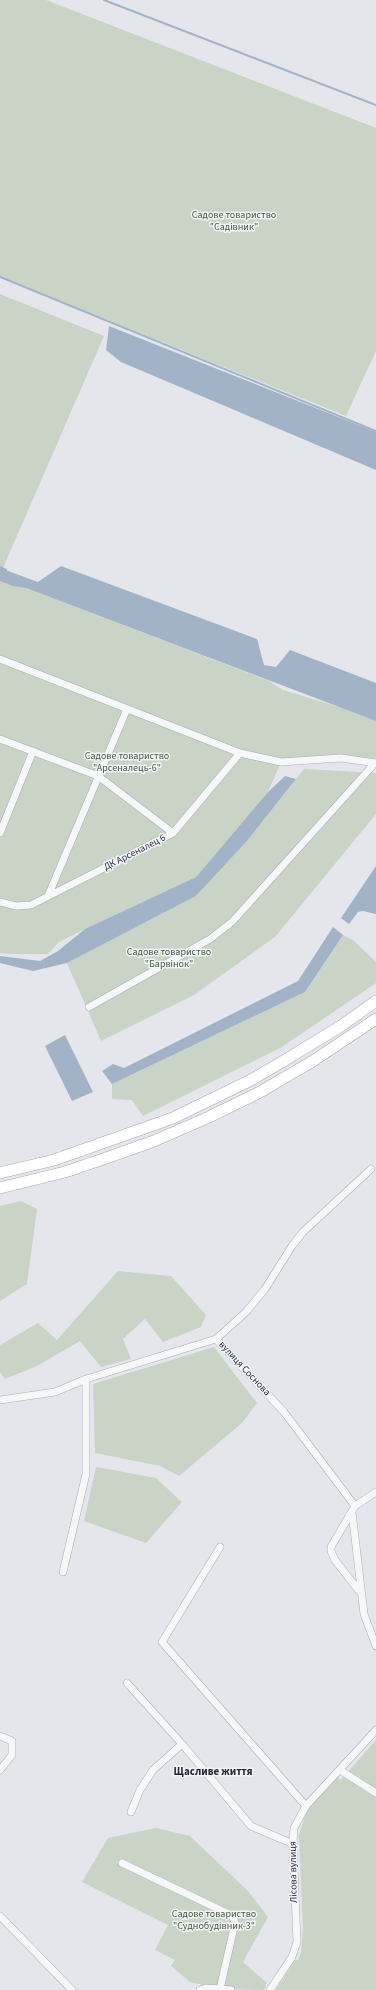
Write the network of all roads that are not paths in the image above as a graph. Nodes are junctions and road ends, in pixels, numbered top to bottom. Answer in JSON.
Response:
{"nodes":[{"id":1,"x":0,"y":659,"type":"edge"},
{"id":2,"x":127,"y":709,"type":"junction"},
{"id":3,"x":0,"y":739,"type":"edge"},
{"id":4,"x":33,"y":751,"type":"junction"},
{"id":5,"x":240,"y":753,"type":"junction"},
{"id":6,"x":375,"y":763,"type":"edge"},
{"id":7,"x":98,"y":776,"type":"junction"},
{"id":8,"x":0,"y":833,"type":"edge"},
{"id":9,"x":173,"y":834,"type":"junction"},
{"id":10,"x":48,"y":896,"type":"junction"},
{"id":11,"x":0,"y":902,"type":"edge"},
{"id":12,"x":376,"y":1001,"type":"edge"},
{"id":13,"x":89,"y":1007,"type":"dead end"},
{"id":14,"x":376,"y":1019,"type":"edge"},
{"id":15,"x":371,"y":1169,"type":"dead end"},
{"id":16,"x":0,"y":1174,"type":"edge"},
{"id":17,"x":0,"y":1188,"type":"edge"},
{"id":18,"x":216,"y":1339,"type":"junction"},
{"id":19,"x":86,"y":1379,"type":"junction"},
{"id":20,"x":0,"y":1400,"type":"edge"},
{"id":21,"x":376,"y":1492,"type":"edge"},
{"id":22,"x":354,"y":1509,"type":"junction"},
{"id":23,"x":220,"y":1547,"type":"dead end"},
{"id":24,"x":62,"y":1572,"type":"dead end"},
{"id":25,"x":360,"y":1591,"type":"junction"},
{"id":26,"x":376,"y":1646,"type":"edge"},
{"id":27,"x":127,"y":1683,"type":"dead end"},
{"id":28,"x":376,"y":1730,"type":"edge"},
{"id":29,"x":0,"y":1736,"type":"edge"},
{"id":30,"x":182,"y":1744,"type":"junction"},
{"id":31,"x":0,"y":1770,"type":"edge"},
{"id":32,"x":340,"y":1770,"type":"junction"},
{"id":33,"x":376,"y":1793,"type":"edge"},
{"id":34,"x":306,"y":1806,"type":"junction"},
{"id":35,"x":131,"y":1812,"type":"dead end"},
{"id":36,"x":293,"y":1844,"type":"junction"},
{"id":37,"x":122,"y":1863,"type":"dead end"},
{"id":38,"x":0,"y":1916,"type":"edge"},
{"id":39,"x":220,"y":1989,"type":"edge"},
{"id":40,"x":72,"y":1990,"type":"edge"},
{"id":41,"x":200,"y":1990,"type":"edge"},
{"id":42,"x":231,"y":1990,"type":"edge"},
{"id":43,"x":270,"y":1990,"type":"edge"}],
"edges":[{"from":1,"to":2,"type":"street"},
{"from":2,"to":5,"type":"street"},
{"from":2,"to":7,"type":"street"},
{"from":3,"to":4,"type":"street"},
{"from":4,"to":7,"type":"street"},
{"from":4,"to":8,"type":"street"},
{"from":5,"to":6,"type":"street"},
{"from":5,"to":9,"type":"street","name":"ДК Арсеналец 6"},
{"from":6,"to":13,"type":"street"},
{"from":7,"to":9,"type":"street"},
{"from":7,"to":10,"type":"street"},
{"from":9,"to":10,"type":"street","name":"ДК Арсеналец 6"},
{"from":10,"to":11,"type":"street","name":"ДК Арсеналец 6"},
{"from":12,"to":16,"type":"main road"},
{"from":14,"to":17,"type":"main road"},
{"from":15,"to":18,"type":"street","name":"вулиця Соснова"},
{"from":18,"to":19,"type":"street"},
{"from":18,"to":22,"type":"street","name":"вулиця Соснова"},
{"from":19,"to":20,"type":"street"},
{"from":19,"to":24,"type":"street"},
{"from":21,"to":22,"type":"street"},
{"from":22,"to":25,"type":"street"},
{"from":22,"to":25,"type":"street"},
{"from":23,"to":34,"type":"street"},
{"from":25,"to":26,"type":"street"},
{"from":27,"to":30,"type":"street"},
{"from":28,"to":32,"type":"street","name":"Лісова вулиця"},
{"from":29,"to":31,"type":"street"},
{"from":30,"to":35,"type":"street"},
{"from":30,"to":36,"type":"street"},
{"from":32,"to":33,"type":"street"},
{"from":32,"to":34,"type":"street","name":"Лісова вулиця"},
{"from":34,"to":36,"type":"street","name":"Лісова вулиця"},
{"from":36,"to":43,"type":"street","name":"Лісова вулиця"},
{"from":37,"to":39,"type":"street"},
{"from":38,"to":40,"type":"street"},
{"from":39,"to":41,"type":"street"},
{"from":39,"to":42,"type":"street"}]}
